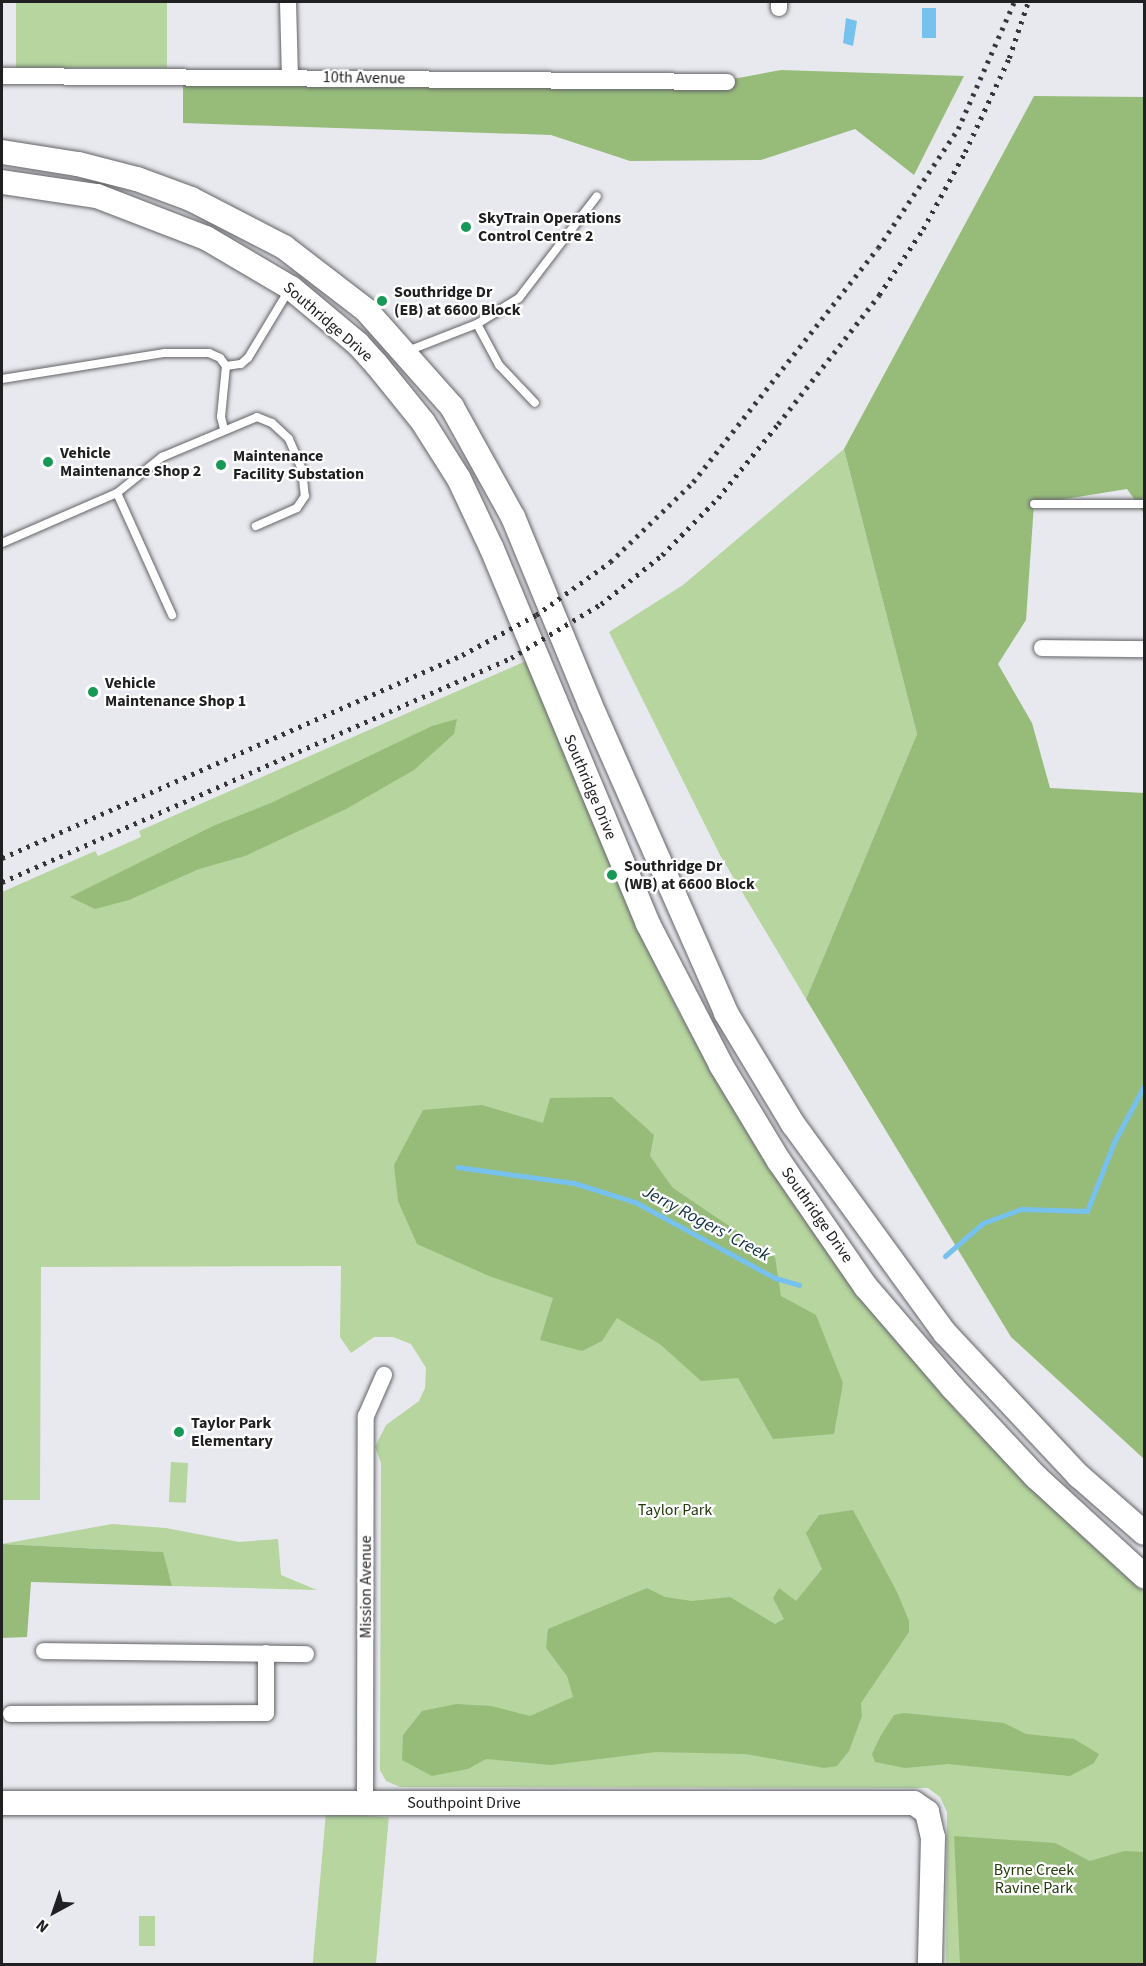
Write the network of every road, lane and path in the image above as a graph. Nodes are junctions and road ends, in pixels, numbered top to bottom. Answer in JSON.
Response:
{"nodes":[{"id":1,"x":288,"y":2,"type":"edge"},
{"id":2,"x":2,"y":76,"type":"edge"},
{"id":3,"x":290,"y":78,"type":"junction"},
{"id":4,"x":727,"y":82,"type":"dead end"},
{"id":5,"x":2,"y":152,"type":"edge"},
{"id":6,"x":2,"y":182,"type":"edge"},
{"id":7,"x":597,"y":196,"type":"dead end"},
{"id":8,"x":291,"y":288,"type":"junction"},
{"id":9,"x":477,"y":324,"type":"junction"},
{"id":10,"x":358,"y":344,"type":"junction"},
{"id":11,"x":405,"y":352,"type":"junction"},
{"id":12,"x":226,"y":366,"type":"junction"},
{"id":13,"x":2,"y":379,"type":"edge"},
{"id":14,"x":535,"y":403,"type":"dead end"},
{"id":15,"x":224,"y":429,"type":"junction"},
{"id":16,"x":117,"y":493,"type":"junction"},
{"id":17,"x":1034,"y":504,"type":"dead end"},
{"id":18,"x":1144,"y":504,"type":"edge"},
{"id":19,"x":256,"y":526,"type":"dead end"},
{"id":20,"x":2,"y":543,"type":"edge"},
{"id":21,"x":172,"y":615,"type":"dead end"},
{"id":22,"x":1042,"y":648,"type":"dead end"},
{"id":23,"x":1144,"y":649,"type":"edge"},
{"id":24,"x":384,"y":1375,"type":"dead end"},
{"id":25,"x":1144,"y":1533,"type":"edge"},
{"id":26,"x":1144,"y":1576,"type":"edge"},
{"id":27,"x":44,"y":1651,"type":"dead end"},
{"id":28,"x":266,"y":1653,"type":"junction"},
{"id":29,"x":306,"y":1654,"type":"dead end"},
{"id":30,"x":11,"y":1714,"type":"dead end"},
{"id":31,"x":2,"y":1803,"type":"edge"},
{"id":32,"x":365,"y":1803,"type":"junction"},
{"id":33,"x":930,"y":1965,"type":"edge"}],
"edges":[{"from":1,"to":3,"type":"street"},
{"from":2,"to":3,"type":"street","name":"10th Avenue"},
{"from":3,"to":4,"type":"street","name":"10th Avenue"},
{"from":5,"to":11,"type":"main road","name":"Southridge Drive"},
{"from":6,"to":8,"type":"main road","name":"Southridge Drive"},
{"from":7,"to":9,"type":"lane"},
{"from":8,"to":10,"type":"main road","name":"Southridge Drive"},
{"from":8,"to":12,"type":"lane"},
{"from":9,"to":11,"type":"lane"},
{"from":9,"to":14,"type":"lane"},
{"from":10,"to":11,"type":"main road"},
{"from":10,"to":26,"type":"main road","name":"Southridge Drive"},
{"from":11,"to":25,"type":"main road","name":"Southridge Drive"},
{"from":12,"to":13,"type":"lane"},
{"from":12,"to":15,"type":"lane"},
{"from":15,"to":16,"type":"lane"},
{"from":15,"to":19,"type":"lane"},
{"from":16,"to":20,"type":"lane"},
{"from":16,"to":21,"type":"lane"},
{"from":17,"to":18,"type":"lane"},
{"from":22,"to":23,"type":"street"},
{"from":24,"to":32,"type":"street","name":"Mission Avenue"},
{"from":27,"to":28,"type":"street"},
{"from":28,"to":29,"type":"street"},
{"from":28,"to":30,"type":"street"},
{"from":31,"to":32,"type":"main road","name":"Southpoint Drive"},
{"from":32,"to":33,"type":"main road","name":"Southpoint Drive"}]}
